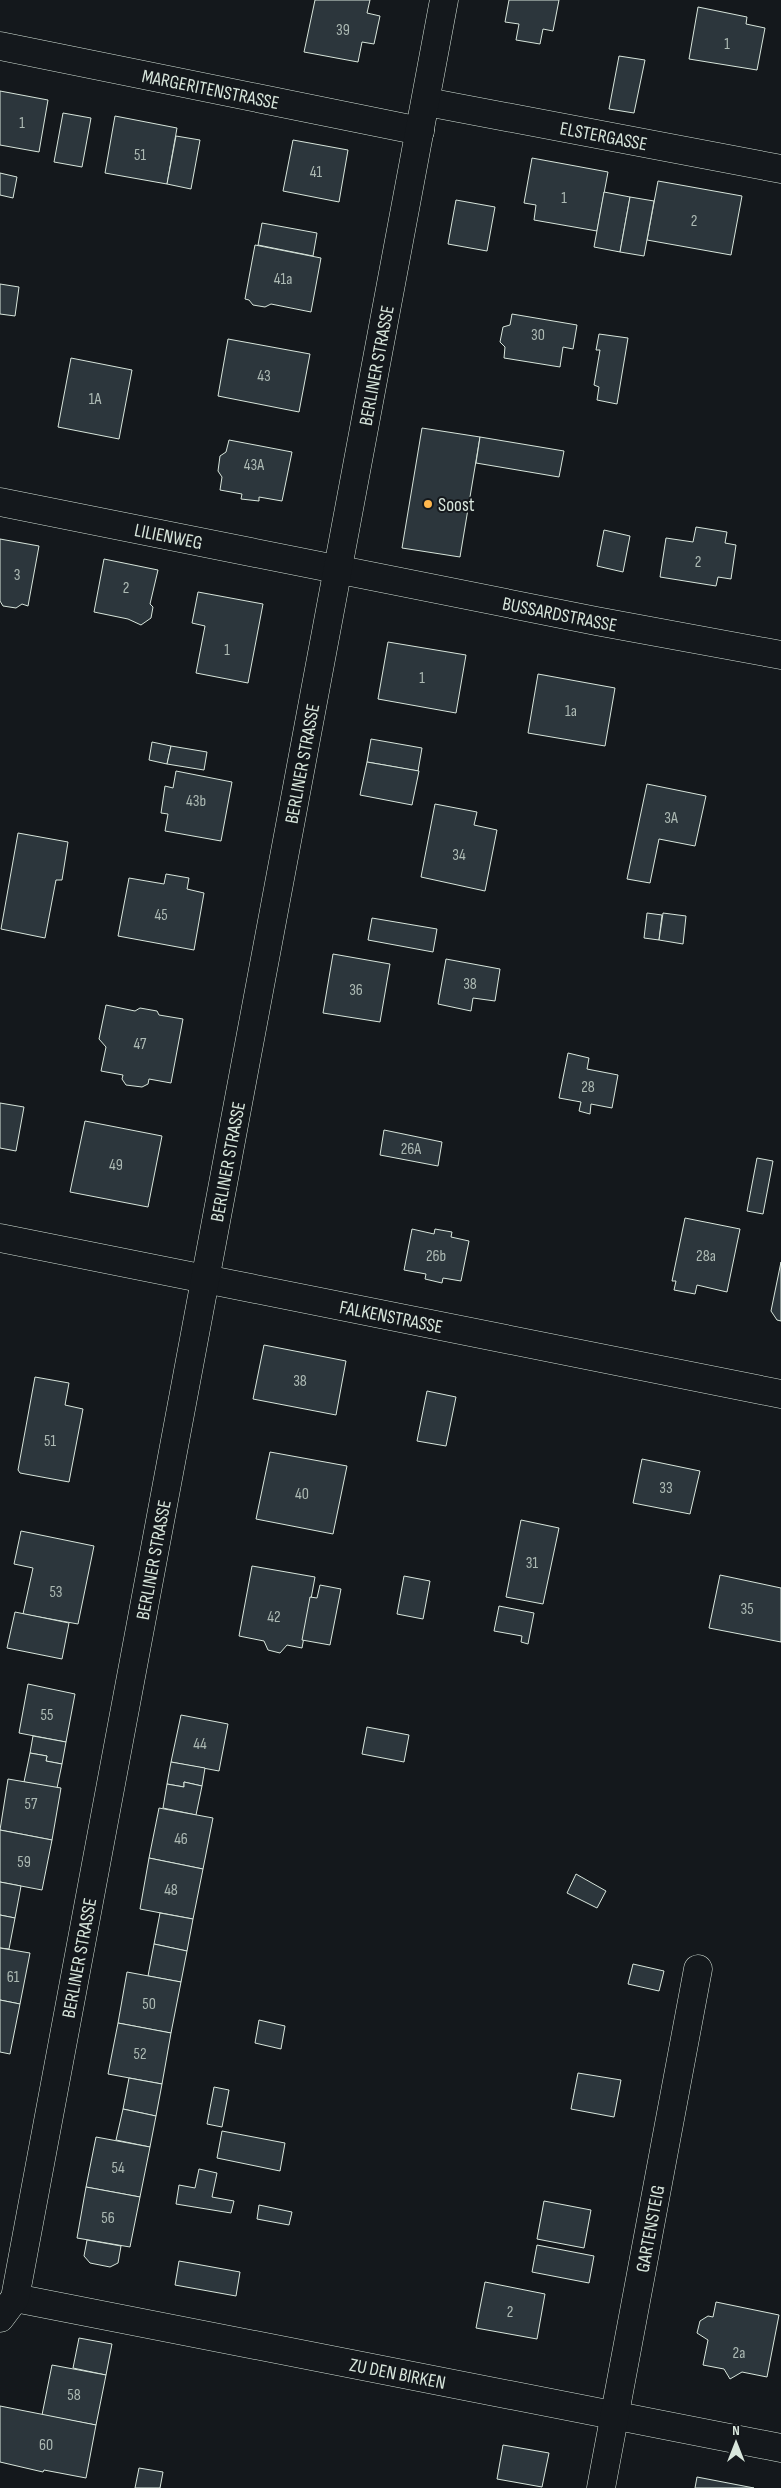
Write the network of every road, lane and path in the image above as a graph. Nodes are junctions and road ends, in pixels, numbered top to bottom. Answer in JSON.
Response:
{"nodes":[{"id":1,"x":444,"y":0,"type":"edge"},
{"id":2,"x":0,"y":46,"type":"edge"},
{"id":3,"x":427,"y":102,"type":"junction"},
{"id":4,"x":420,"y":131,"type":"junction"},
{"id":5,"x":781,"y":169,"type":"edge"},
{"id":6,"x":0,"y":502,"type":"edge"},
{"id":7,"x":339,"y":569,"type":"junction"},
{"id":8,"x":781,"y":655,"type":"edge"},
{"id":9,"x":0,"y":1238,"type":"edge"},
{"id":10,"x":205,"y":1279,"type":"junction"},
{"id":11,"x":781,"y":1394,"type":"edge"},
{"id":12,"x":698,"y":1969,"type":"dead end"},
{"id":13,"x":8,"y":2308,"type":"edge"},
{"id":14,"x":614,"y":2416,"type":"junction"},
{"id":15,"x":781,"y":2448,"type":"edge"},
{"id":16,"x":601,"y":2488,"type":"edge"}],
"edges":[{"from":1,"to":3,"type":"street","name":"BERLINER STRASSE"},
{"from":2,"to":4,"type":"street","name":"MARGERITENSTRASSE"},
{"from":3,"to":4,"type":"street","name":"BERLINER STRASSE"},
{"from":3,"to":5,"type":"street","name":"ELSTERGASSE"},
{"from":4,"to":7,"type":"street","name":"BERLINER STRASSE"},
{"from":6,"to":7,"type":"street","name":"LILIENWEG"},
{"from":7,"to":8,"type":"street","name":"BUSSARDSTRASSE"},
{"from":7,"to":10,"type":"street","name":"BERLINER STRASSE"},
{"from":9,"to":10,"type":"street","name":"FALKENSTRASSE"},
{"from":10,"to":11,"type":"street","name":"FALKENSTRASSE"},
{"from":10,"to":13,"type":"street","name":"BERLINER STRASSE"},
{"from":12,"to":14,"type":"street","name":"GARTENSTEIG"},
{"from":13,"to":14,"type":"street","name":"ZU DEN BIRKEN"},
{"from":14,"to":15,"type":"street","name":"ZU DEN BIRKEN"},
{"from":14,"to":16,"type":"street","name":"GARTENSTEIG"}]}
